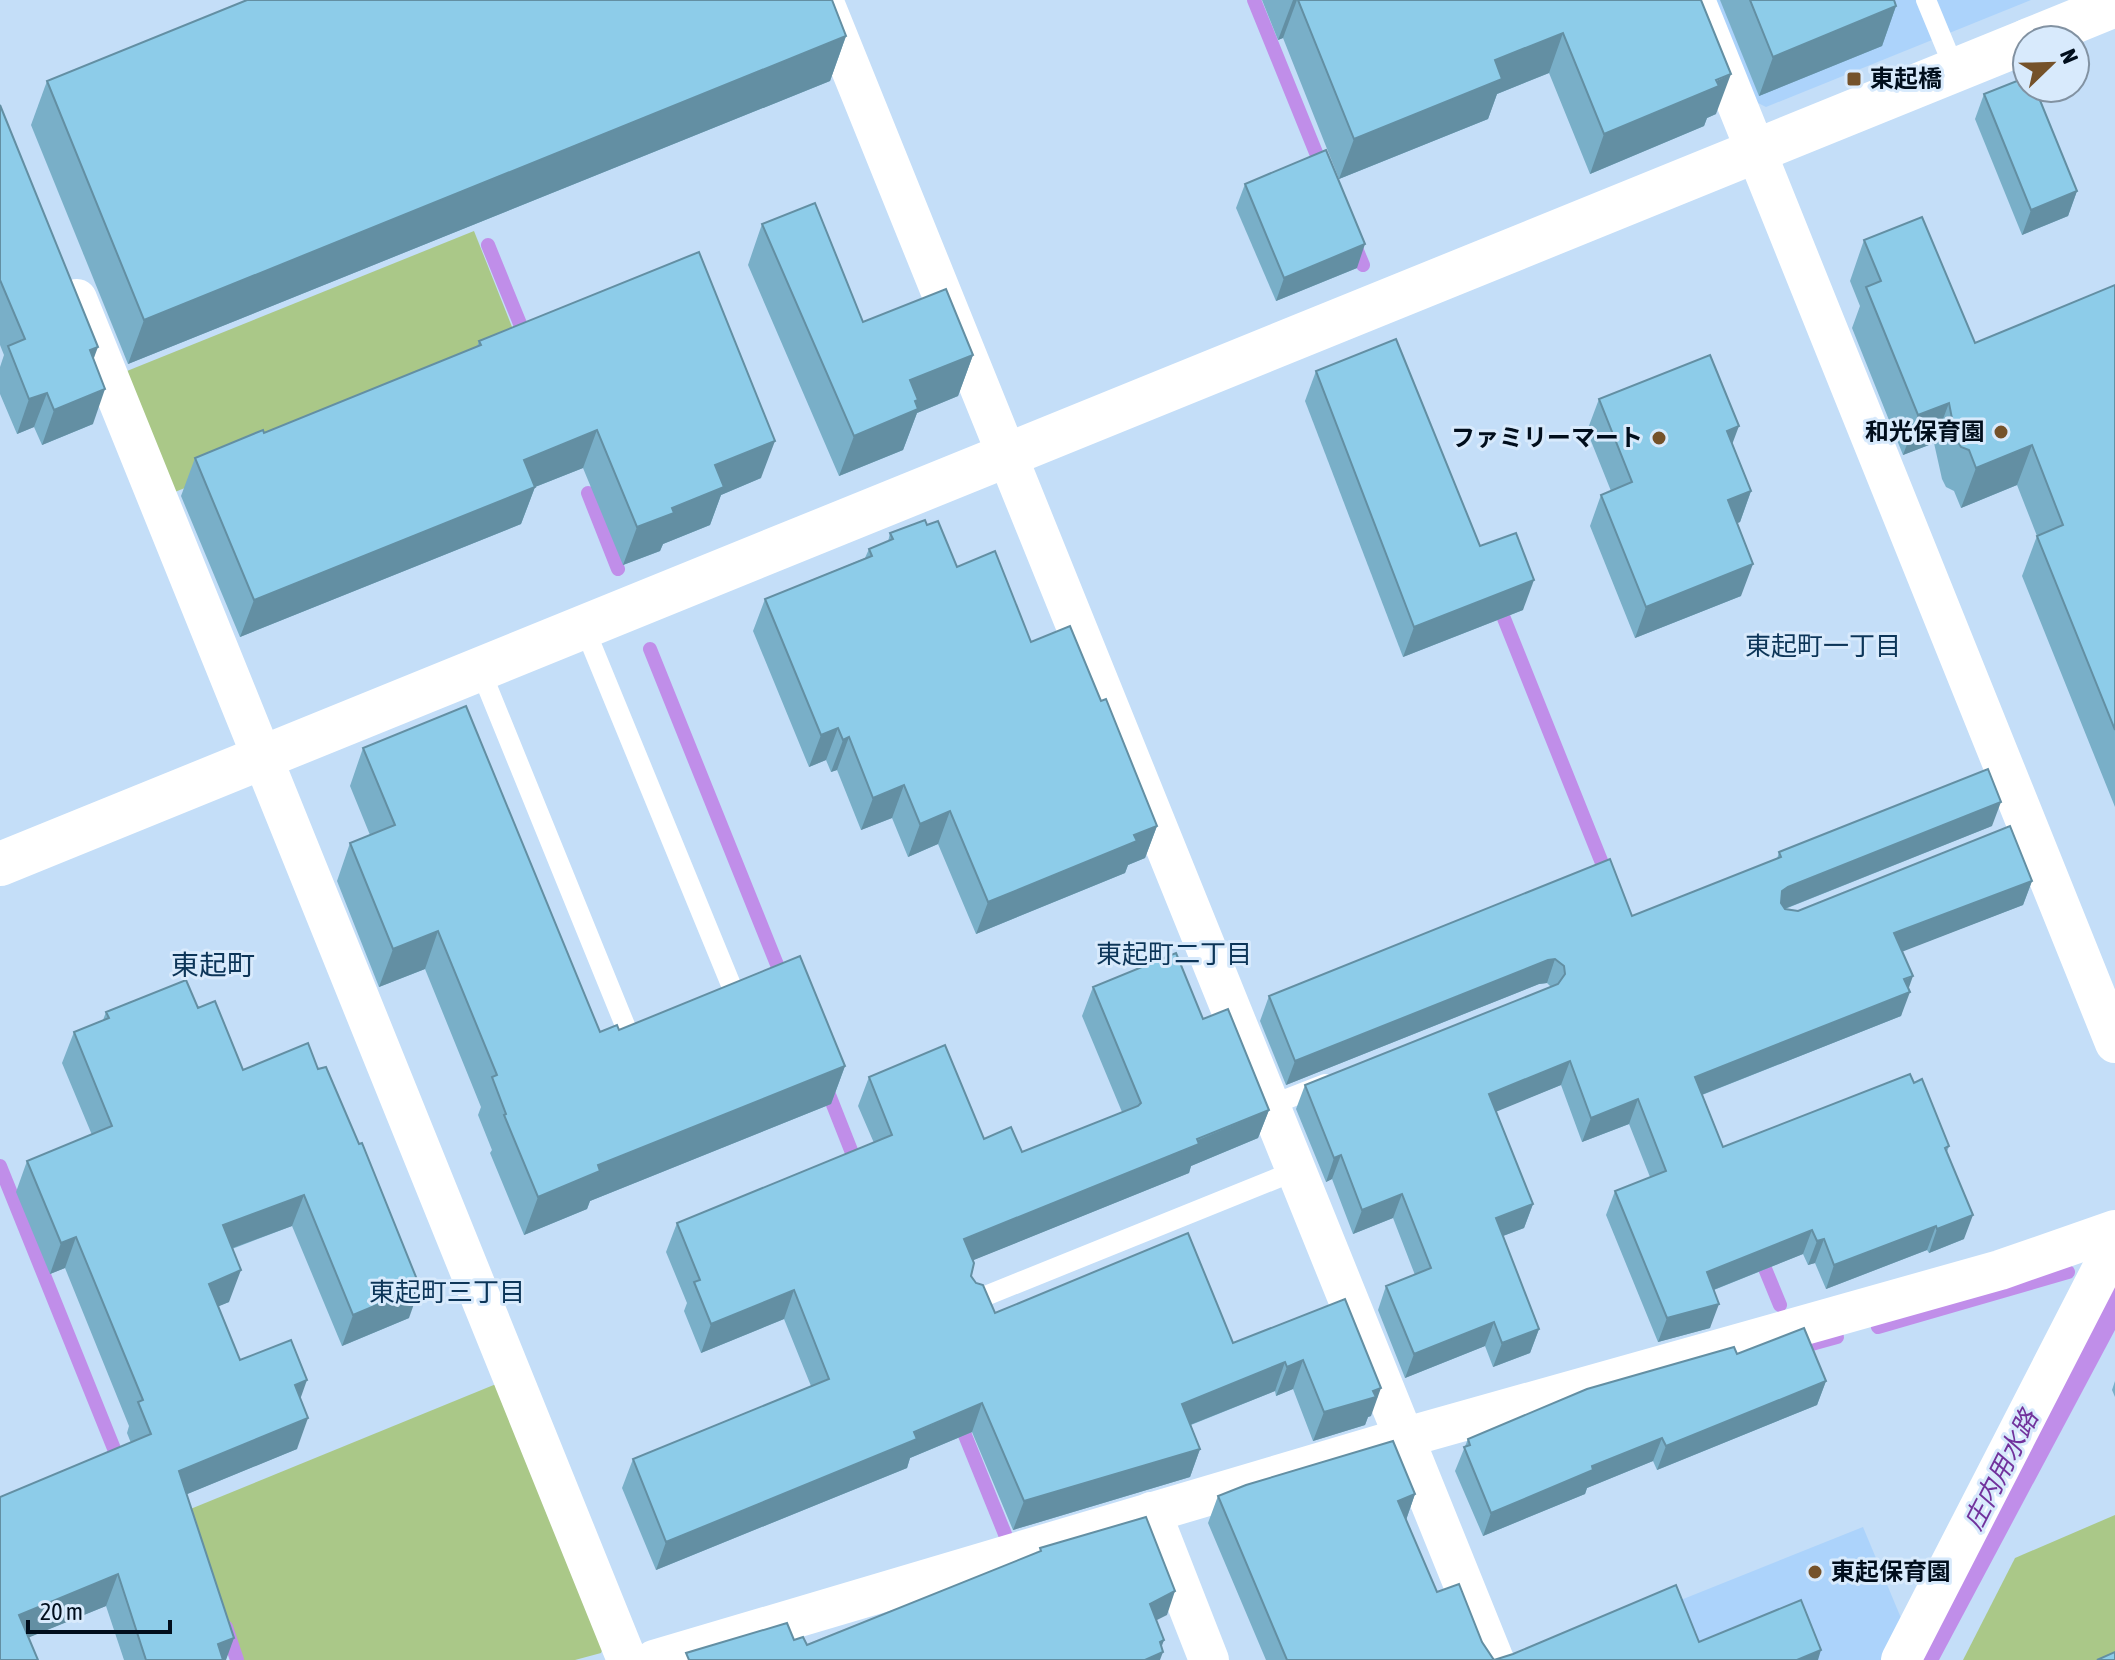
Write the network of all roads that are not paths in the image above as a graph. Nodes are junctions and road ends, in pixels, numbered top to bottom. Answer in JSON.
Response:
{"nodes":[{"id":1,"x":823,"y":0,"type":"edge"},
{"id":2,"x":1695,"y":0,"type":"edge"},
{"id":3,"x":1926,"y":0,"type":"edge"},
{"id":4,"x":2115,"y":5,"type":"edge"},
{"id":5,"x":2068,"y":24,"type":"edge"},
{"id":6,"x":2011,"y":47,"type":"edge"},
{"id":7,"x":1955,"y":70,"type":"junction"},
{"id":8,"x":1756,"y":151,"type":"junction"},
{"id":9,"x":65,"y":270,"type":"edge"},
{"id":10,"x":1007,"y":455,"type":"junction"},
{"id":11,"x":584,"y":627,"type":"junction"},
{"id":12,"x":480,"y":669,"type":"junction"},
{"id":13,"x":262,"y":758,"type":"junction"},
{"id":14,"x":0,"y":864,"type":"edge"},
{"id":15,"x":736,"y":997,"type":"edge"},
{"id":16,"x":631,"y":1040,"type":"edge"},
{"id":17,"x":2115,"y":1043,"type":"edge"},
{"id":18,"x":1342,"y":1077,"type":"edge"},
{"id":19,"x":1269,"y":1106,"type":"junction"},
{"id":20,"x":1295,"y":1171,"type":"junction"},
{"id":21,"x":2115,"y":1230,"type":"edge"},
{"id":22,"x":2115,"y":1255,"type":"edge"},
{"id":23,"x":973,"y":1301,"type":"edge"},
{"id":24,"x":1403,"y":1438,"type":"junction"},
{"id":25,"x":1151,"y":1512,"type":"junction"},
{"id":26,"x":627,"y":1660,"type":"edge"},
{"id":27,"x":654,"y":1660,"type":"edge"},
{"id":28,"x":1209,"y":1660,"type":"edge"},
{"id":29,"x":1494,"y":1660,"type":"edge"},
{"id":30,"x":1901,"y":1660,"type":"edge"}],
"edges":[{"from":1,"to":10,"type":"street"},
{"from":2,"to":8,"type":"street"},
{"from":3,"to":7,"type":"lane"},
{"from":4,"to":5,"type":"street"},
{"from":6,"to":7,"type":"street"},
{"from":7,"to":8,"type":"street"},
{"from":8,"to":10,"type":"street"},
{"from":8,"to":17,"type":"street"},
{"from":9,"to":13,"type":"street"},
{"from":10,"to":11,"type":"street"},
{"from":10,"to":19,"type":"street"},
{"from":11,"to":12,"type":"street"},
{"from":11,"to":15,"type":"lane"},
{"from":12,"to":13,"type":"street"},
{"from":12,"to":16,"type":"lane"},
{"from":13,"to":14,"type":"street"},
{"from":13,"to":26,"type":"street"},
{"from":18,"to":19,"type":"lane"},
{"from":19,"to":20,"type":"street"},
{"from":20,"to":23,"type":"lane"},
{"from":20,"to":24,"type":"street"},
{"from":21,"to":24,"type":"street"},
{"from":22,"to":30,"type":"street"},
{"from":24,"to":25,"type":"street"},
{"from":24,"to":29,"type":"street"},
{"from":25,"to":27,"type":"street"},
{"from":25,"to":28,"type":"street"}]}
